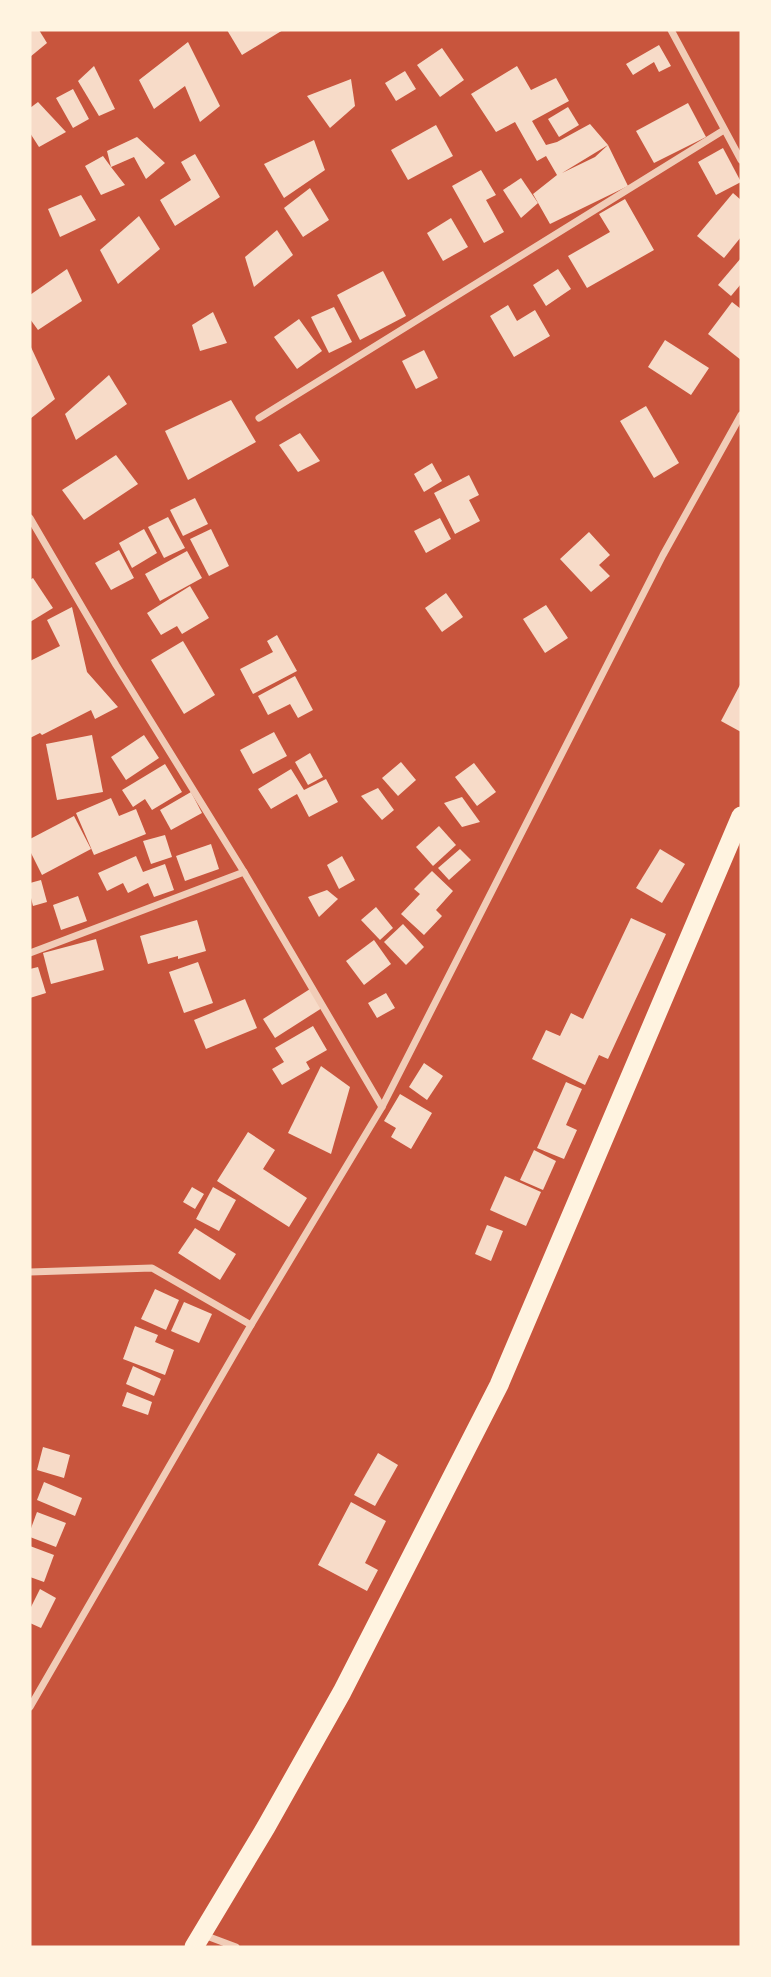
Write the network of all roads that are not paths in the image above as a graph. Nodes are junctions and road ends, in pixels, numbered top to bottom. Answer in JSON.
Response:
{"nodes":[{"id":1,"x":671,"y":30,"type":"edge"},
{"id":2,"x":724,"y":130,"type":"junction"},
{"id":3,"x":741,"y":160,"type":"edge"},
{"id":4,"x":741,"y":415,"type":"edge"},
{"id":5,"x":259,"y":418,"type":"dead end"},
{"id":6,"x":30,"y":518,"type":"edge"},
{"id":7,"x":741,"y":816,"type":"edge"},
{"id":8,"x":244,"y":873,"type":"junction"},
{"id":9,"x":30,"y":953,"type":"edge"},
{"id":10,"x":382,"y":1107,"type":"junction"},
{"id":11,"x":30,"y":1272,"type":"edge"},
{"id":12,"x":251,"y":1325,"type":"junction"},
{"id":13,"x":30,"y":1707,"type":"edge"},
{"id":14,"x":198,"y":1941,"type":"edge"},
{"id":15,"x":236,"y":1947,"type":"edge"}],
"edges":[{"from":1,"to":2,"type":"street"},
{"from":2,"to":3,"type":"street"},
{"from":2,"to":5,"type":"street"},
{"from":4,"to":10,"type":"street"},
{"from":6,"to":8,"type":"street"},
{"from":7,"to":14,"type":"highway"},
{"from":8,"to":9,"type":"street"},
{"from":8,"to":10,"type":"street"},
{"from":10,"to":12,"type":"street"},
{"from":11,"to":12,"type":"street"},
{"from":12,"to":13,"type":"street"},
{"from":14,"to":15,"type":"street"}]}
